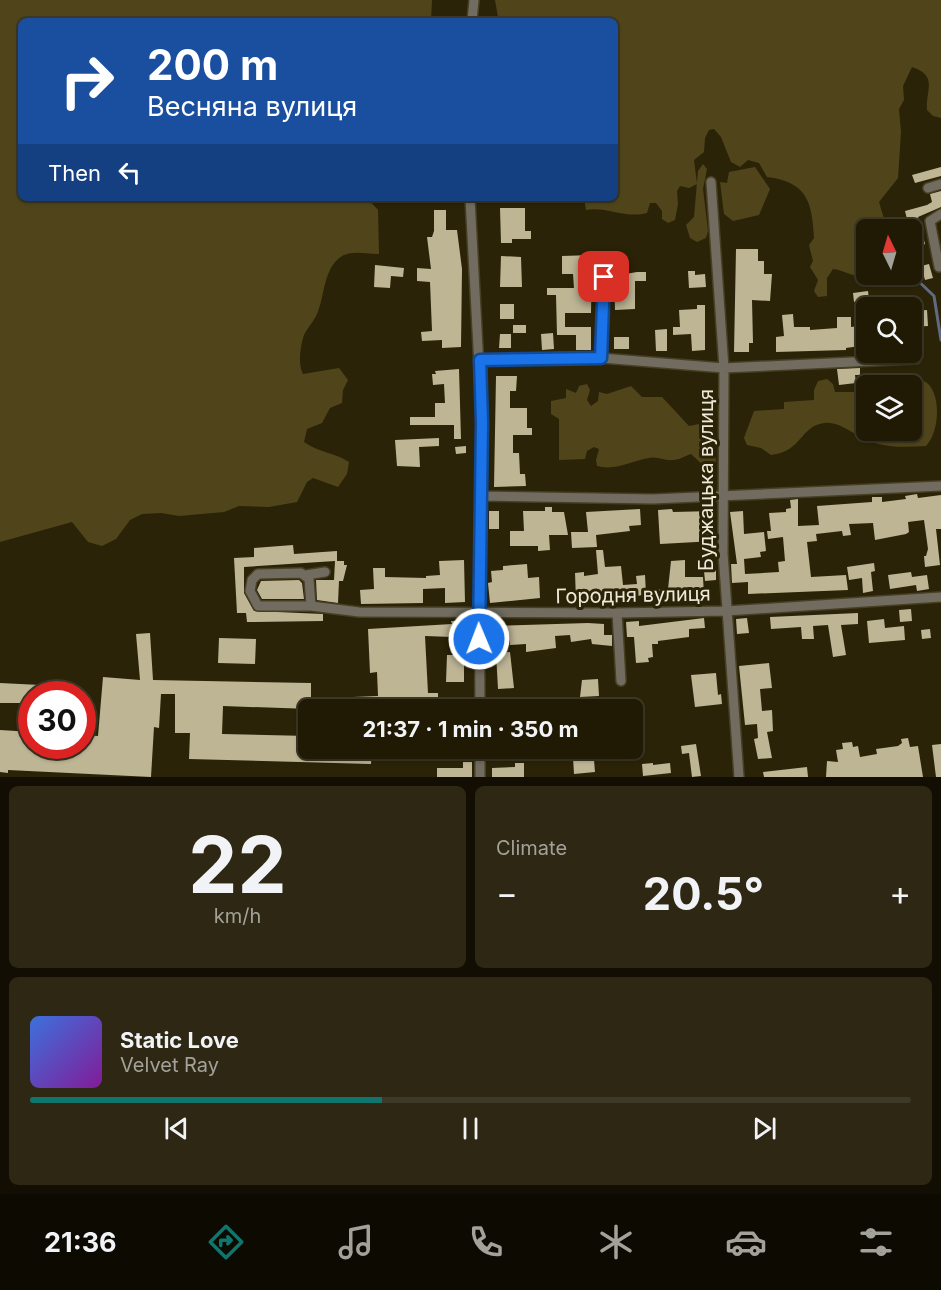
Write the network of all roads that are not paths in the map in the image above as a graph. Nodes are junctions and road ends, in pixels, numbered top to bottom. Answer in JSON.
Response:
{"nodes":[{"id":1,"x":474,"y":0,"type":"edge"},
{"id":2,"x":472,"y":18,"type":"edge"},
{"id":3,"x":711,"y":182,"type":"dead end"},
{"id":4,"x":941,"y":184,"type":"edge"},
{"id":5,"x":928,"y":188,"type":"dead end"},
{"id":6,"x":471,"y":201,"type":"edge"},
{"id":7,"x":941,"y":214,"type":"edge"},
{"id":8,"x":604,"y":263,"type":"dead end"},
{"id":9,"x":940,"y":267,"type":"edge"},
{"id":10,"x":941,"y":279,"type":"edge"},
{"id":11,"x":601,"y":358,"type":"junction"},
{"id":12,"x":480,"y":360,"type":"junction"},
{"id":13,"x":856,"y":362,"type":"edge"},
{"id":14,"x":724,"y":369,"type":"junction"},
{"id":15,"x":941,"y":486,"type":"edge"},
{"id":16,"x":480,"y":496,"type":"junction"},
{"id":17,"x":723,"y":496,"type":"junction"},
{"id":18,"x":325,"y":572,"type":"dead end"},
{"id":19,"x":306,"y":575,"type":"junction"},
{"id":20,"x":941,"y":597,"type":"edge"},
{"id":21,"x":310,"y":606,"type":"junction"},
{"id":22,"x":726,"y":611,"type":"junction"},
{"id":23,"x":617,"y":614,"type":"junction"},
{"id":24,"x":479,"y":615,"type":"junction"},
{"id":25,"x":621,"y":681,"type":"dead end"},
{"id":26,"x":480,"y":699,"type":"edge"},
{"id":27,"x":480,"y":759,"type":"edge"},
{"id":28,"x":480,"y":777,"type":"edge"},
{"id":29,"x":739,"y":777,"type":"edge"}],
"edges":[{"from":1,"to":2,"type":"street"},
{"from":3,"to":14,"type":"street","name":"Буджацька вулиця"},
{"from":4,"to":5,"type":"street"},
{"from":6,"to":12,"type":"street"},
{"from":7,"to":9,"type":"street"},
{"from":8,"to":11,"type":"street"},
{"from":9,"to":10,"type":"street"},
{"from":11,"to":12,"type":"street"},
{"from":11,"to":14,"type":"street"},
{"from":12,"to":16,"type":"street"},
{"from":13,"to":14,"type":"street"},
{"from":14,"to":17,"type":"street","name":"Буджацька вулиця"},
{"from":15,"to":17,"type":"street"},
{"from":16,"to":17,"type":"street"},
{"from":16,"to":24,"type":"street"},
{"from":17,"to":22,"type":"street","name":"Буджацька вулиця"},
{"from":18,"to":19,"type":"street"},
{"from":19,"to":21,"type":"street"},
{"from":19,"to":21,"type":"street","name":"Городня вулиця"},
{"from":20,"to":22,"type":"street","name":"Городня вулиця"},
{"from":21,"to":24,"type":"street","name":"Городня вулиця"},
{"from":22,"to":23,"type":"street","name":"Городня вулиця"},
{"from":22,"to":29,"type":"street","name":"Буджацька вулиця"},
{"from":23,"to":24,"type":"street","name":"Городня вулиця"},
{"from":23,"to":25,"type":"street"},
{"from":24,"to":26,"type":"street"},
{"from":27,"to":28,"type":"street"}]}
